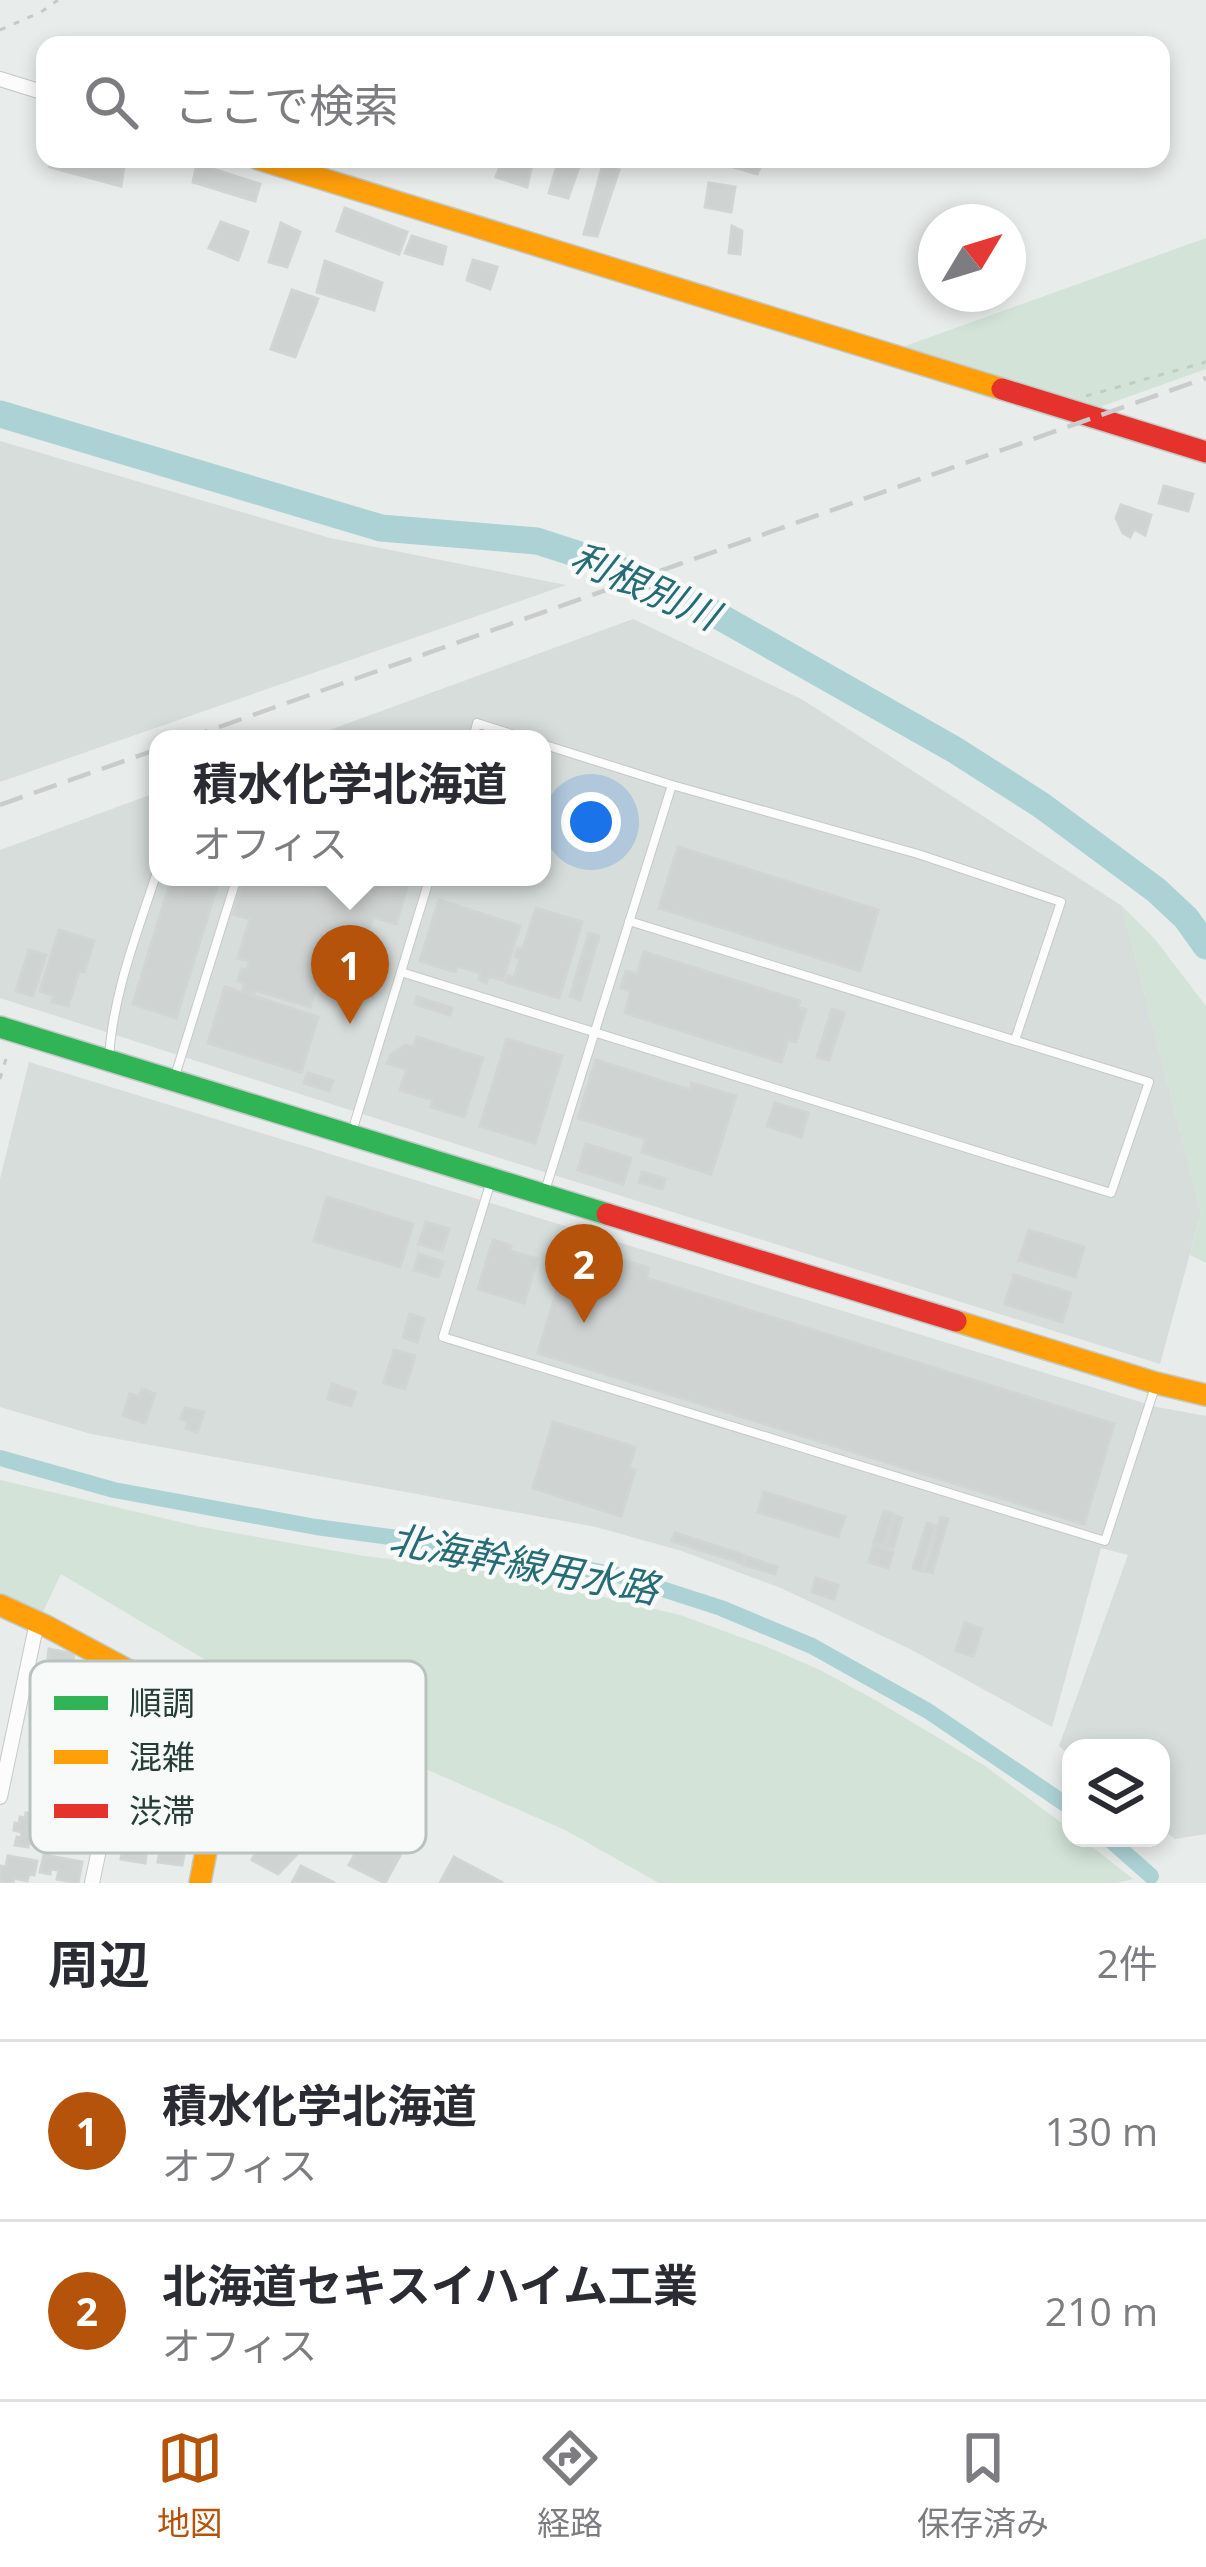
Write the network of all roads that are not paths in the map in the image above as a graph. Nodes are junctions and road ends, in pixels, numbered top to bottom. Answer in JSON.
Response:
{"nodes":[{"id":1,"x":0,"y":79,"type":"edge"},
{"id":2,"x":36,"y":90,"type":"edge"},
{"id":3,"x":287,"y":168,"type":"edge"},
{"id":4,"x":1206,"y":452,"type":"edge"},
{"id":5,"x":475,"y":730,"type":"edge"},
{"id":6,"x":499,"y":730,"type":"edge"},
{"id":7,"x":551,"y":747,"type":"edge"},
{"id":8,"x":672,"y":785,"type":"junction"},
{"id":9,"x":152,"y":886,"type":"edge"},
{"id":10,"x":234,"y":886,"type":"edge"},
{"id":11,"x":427,"y":886,"type":"edge"},
{"id":12,"x":629,"y":921,"type":"junction"},
{"id":13,"x":401,"y":972,"type":"junction"},
{"id":14,"x":7,"y":1029,"type":"edge"},
{"id":15,"x":594,"y":1032,"type":"junction"},
{"id":16,"x":1015,"y":1040,"type":"junction"},
{"id":17,"x":108,"y":1061,"type":"junction"},
{"id":18,"x":174,"y":1081,"type":"junction"},
{"id":19,"x":350,"y":1136,"type":"junction"},
{"id":20,"x":492,"y":1180,"type":"junction"},
{"id":21,"x":543,"y":1196,"type":"junction"},
{"id":22,"x":1156,"y":1383,"type":"junction"},
{"id":23,"x":1206,"y":1395,"type":"edge"},
{"id":24,"x":0,"y":1605,"type":"edge"},
{"id":25,"x":37,"y":1622,"type":"junction"},
{"id":26,"x":111,"y":1661,"type":"edge"},
{"id":27,"x":0,"y":1797,"type":"edge"},
{"id":28,"x":98,"y":1853,"type":"edge"},
{"id":29,"x":206,"y":1853,"type":"edge"},
{"id":30,"x":92,"y":1883,"type":"edge"},
{"id":31,"x":200,"y":1883,"type":"edge"}],
"edges":[{"from":1,"to":2,"type":"street"},
{"from":3,"to":4,"type":"street"},
{"from":5,"to":6,"type":"lane"},
{"from":7,"to":8,"type":"lane"},
{"from":8,"to":12,"type":"lane"},
{"from":8,"to":16,"type":"lane"},
{"from":9,"to":17,"type":"lane"},
{"from":10,"to":18,"type":"lane"},
{"from":11,"to":13,"type":"lane"},
{"from":12,"to":15,"type":"lane"},
{"from":12,"to":16,"type":"lane"},
{"from":13,"to":15,"type":"lane"},
{"from":13,"to":19,"type":"lane"},
{"from":14,"to":17,"type":"street"},
{"from":15,"to":16,"type":"lane"},
{"from":15,"to":21,"type":"lane"},
{"from":17,"to":18,"type":"street"},
{"from":18,"to":19,"type":"street"},
{"from":19,"to":20,"type":"street"},
{"from":20,"to":21,"type":"street"},
{"from":20,"to":22,"type":"lane"},
{"from":21,"to":22,"type":"street"},
{"from":22,"to":23,"type":"street"},
{"from":24,"to":25,"type":"street"},
{"from":25,"to":26,"type":"street"},
{"from":25,"to":27,"type":"street"},
{"from":28,"to":30,"type":"street"},
{"from":29,"to":31,"type":"street"}]}
